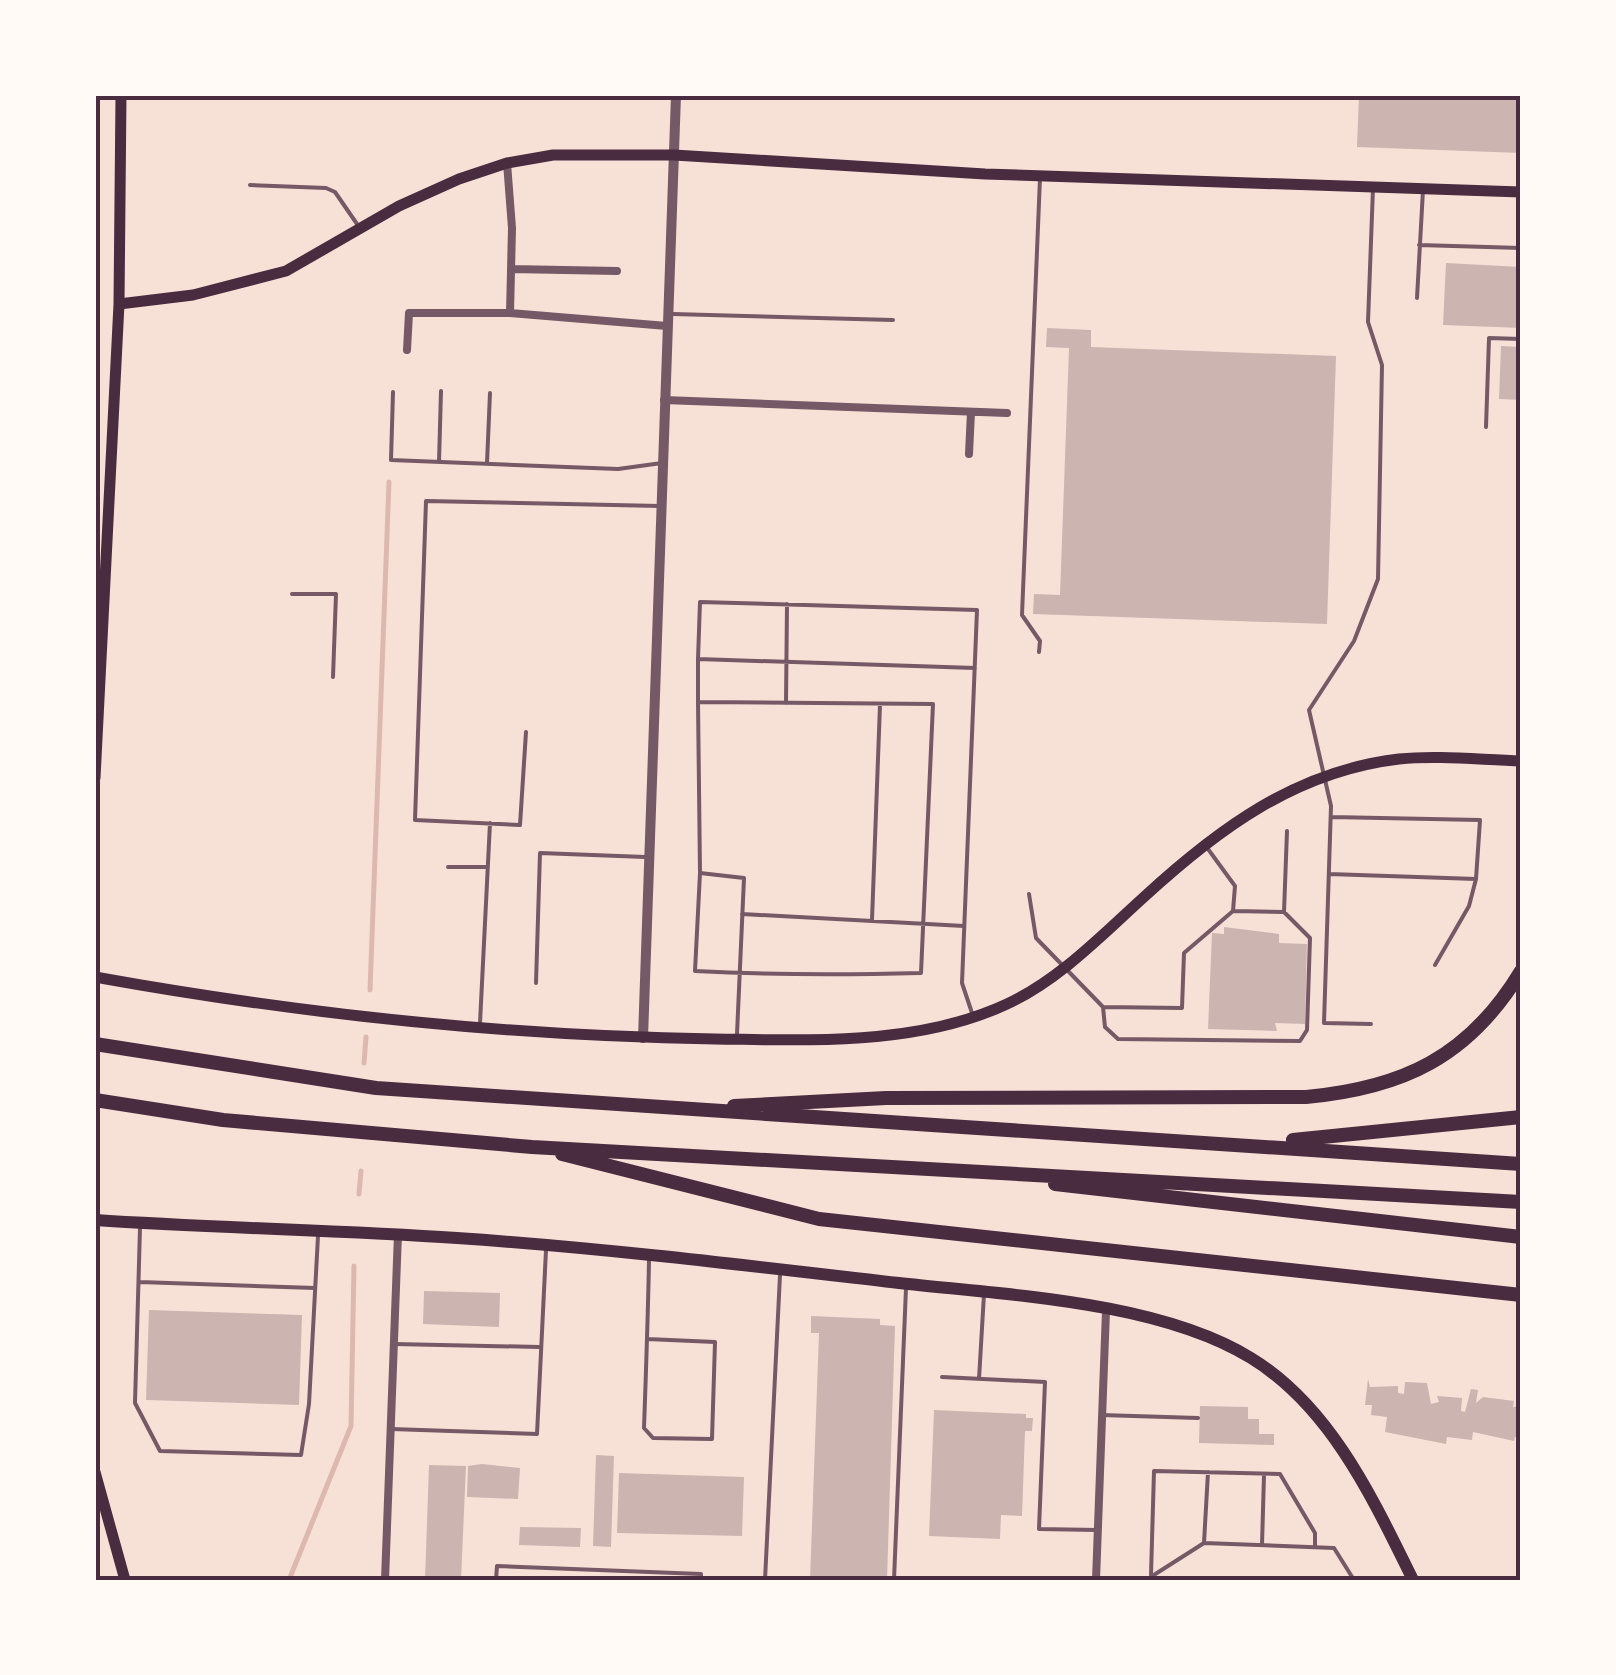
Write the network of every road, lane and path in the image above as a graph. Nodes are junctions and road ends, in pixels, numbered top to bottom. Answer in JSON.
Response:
{"nodes":[{"id":1,"x":121,"y":95,"type":"edge"},
{"id":2,"x":296,"y":95,"type":"edge"},
{"id":3,"x":676,"y":95,"type":"edge"},
{"id":4,"x":389,"y":98,"type":"dead end"},
{"id":5,"x":674,"y":155,"type":"junction"},
{"id":6,"x":507,"y":162,"type":"junction"},
{"id":7,"x":1040,"y":176,"type":"junction"},
{"id":8,"x":250,"y":185,"type":"dead end"},
{"id":9,"x":1373,"y":188,"type":"junction"},
{"id":10,"x":1423,"y":190,"type":"junction"},
{"id":11,"x":1521,"y":192,"type":"edge"},
{"id":12,"x":360,"y":228,"type":"junction"},
{"id":13,"x":1419,"y":245,"type":"junction"},
{"id":14,"x":1521,"y":248,"type":"edge"},
{"id":15,"x":512,"y":269,"type":"junction"},
{"id":16,"x":616,"y":271,"type":"dead end"},
{"id":17,"x":1417,"y":298,"type":"dead end"},
{"id":18,"x":119,"y":304,"type":"junction"},
{"id":19,"x":510,"y":313,"type":"junction"},
{"id":20,"x":668,"y":320,"type":"junction"},
{"id":21,"x":893,"y":320,"type":"dead end"},
{"id":22,"x":1521,"y":339,"type":"edge"},
{"id":23,"x":407,"y":350,"type":"dead end"},
{"id":24,"x":441,"y":391,"type":"dead end"},
{"id":25,"x":393,"y":392,"type":"dead end"},
{"id":26,"x":490,"y":393,"type":"dead end"},
{"id":27,"x":664,"y":400,"type":"junction"},
{"id":28,"x":970,"y":412,"type":"junction"},
{"id":29,"x":1007,"y":413,"type":"dead end"},
{"id":30,"x":1486,"y":427,"type":"dead end"},
{"id":31,"x":969,"y":454,"type":"dead end"},
{"id":32,"x":439,"y":462,"type":"junction"},
{"id":33,"x":662,"y":462,"type":"junction"},
{"id":34,"x":487,"y":464,"type":"junction"},
{"id":35,"x":660,"y":506,"type":"junction"},
{"id":36,"x":292,"y":594,"type":"dead end"},
{"id":37,"x":787,"y":604,"type":"junction"},
{"id":38,"x":98,"y":610,"type":"edge"},
{"id":39,"x":1039,"y":652,"type":"dead end"},
{"id":40,"x":698,"y":659,"type":"junction"},
{"id":41,"x":786,"y":662,"type":"junction"},
{"id":42,"x":975,"y":668,"type":"junction"},
{"id":43,"x":333,"y":677,"type":"dead end"},
{"id":44,"x":698,"y":702,"type":"junction"},
{"id":45,"x":786,"y":702,"type":"junction"},
{"id":46,"x":880,"y":703,"type":"junction"},
{"id":47,"x":526,"y":732,"type":"dead end"},
{"id":48,"x":1521,"y":761,"type":"edge"},
{"id":49,"x":1322,"y":777,"type":"junction"},
{"id":50,"x":95,"y":778,"type":"edge"},
{"id":51,"x":1331,"y":817,"type":"junction"},
{"id":52,"x":490,"y":824,"type":"junction"},
{"id":53,"x":1287,"y":831,"type":"dead end"},
{"id":54,"x":1203,"y":842,"type":"junction"},
{"id":55,"x":650,"y":857,"type":"junction"},
{"id":56,"x":448,"y":867,"type":"dead end"},
{"id":57,"x":488,"y":868,"type":"junction"},
{"id":58,"x":700,"y":873,"type":"junction"},
{"id":59,"x":1329,"y":874,"type":"junction"},
{"id":60,"x":1476,"y":879,"type":"junction"},
{"id":61,"x":1029,"y":894,"type":"dead end"},
{"id":62,"x":1233,"y":911,"type":"junction"},
{"id":63,"x":1284,"y":912,"type":"junction"},
{"id":64,"x":742,"y":914,"type":"junction"},
{"id":65,"x":872,"y":920,"type":"junction"},
{"id":66,"x":923,"y":923,"type":"junction"},
{"id":67,"x":964,"y":926,"type":"junction"},
{"id":68,"x":1435,"y":966,"type":"dead end"},
{"id":69,"x":1064,"y":968,"type":"junction"},
{"id":70,"x":1521,"y":971,"type":"edge"},
{"id":71,"x":740,"y":973,"type":"junction"},
{"id":72,"x":95,"y":977,"type":"edge"},
{"id":73,"x":536,"y":983,"type":"dead end"},
{"id":74,"x":1103,"y":1006,"type":"junction"},
{"id":75,"x":973,"y":1017,"type":"junction"},
{"id":76,"x":1370,"y":1024,"type":"dead end"},
{"id":77,"x":480,"y":1028,"type":"junction"},
{"id":78,"x":643,"y":1038,"type":"junction"},
{"id":79,"x":737,"y":1039,"type":"junction"},
{"id":80,"x":95,"y":1044,"type":"edge"},
{"id":81,"x":95,"y":1100,"type":"edge"},
{"id":82,"x":662,"y":1110,"type":"junction"},
{"id":83,"x":1521,"y":1117,"type":"edge"},
{"id":84,"x":1257,"y":1144,"type":"junction"},
{"id":85,"x":532,"y":1146,"type":"junction"},
{"id":86,"x":1521,"y":1164,"type":"edge"},
{"id":87,"x":900,"y":1166,"type":"junction"},
{"id":88,"x":1521,"y":1202,"type":"edge"},
{"id":89,"x":95,"y":1220,"type":"edge"},
{"id":90,"x":140,"y":1223,"type":"junction"},
{"id":91,"x":318,"y":1232,"type":"junction"},
{"id":92,"x":398,"y":1234,"type":"junction"},
{"id":93,"x":1521,"y":1237,"type":"edge"},
{"id":94,"x":546,"y":1245,"type":"junction"},
{"id":95,"x":650,"y":1256,"type":"junction"},
{"id":96,"x":780,"y":1269,"type":"junction"},
{"id":97,"x":138,"y":1282,"type":"junction"},
{"id":98,"x":906,"y":1284,"type":"junction"},
{"id":99,"x":315,"y":1288,"type":"junction"},
{"id":100,"x":984,"y":1293,"type":"junction"},
{"id":101,"x":1521,"y":1296,"type":"edge"},
{"id":102,"x":1106,"y":1311,"type":"junction"},
{"id":103,"x":647,"y":1339,"type":"junction"},
{"id":104,"x":394,"y":1344,"type":"junction"},
{"id":105,"x":540,"y":1348,"type":"junction"},
{"id":106,"x":942,"y":1377,"type":"dead end"},
{"id":107,"x":979,"y":1379,"type":"junction"},
{"id":108,"x":1101,"y":1416,"type":"junction"},
{"id":109,"x":1198,"y":1418,"type":"dead end"},
{"id":110,"x":391,"y":1429,"type":"junction"},
{"id":111,"x":95,"y":1472,"type":"edge"},
{"id":112,"x":1208,"y":1472,"type":"junction"},
{"id":113,"x":1264,"y":1474,"type":"junction"},
{"id":114,"x":1097,"y":1530,"type":"junction"},
{"id":115,"x":1204,"y":1543,"type":"junction"},
{"id":116,"x":1262,"y":1545,"type":"junction"},
{"id":117,"x":1315,"y":1547,"type":"junction"},
{"id":118,"x":1148,"y":1578,"type":"edge"},
{"id":119,"x":126,"y":1580,"type":"edge"},
{"id":120,"x":385,"y":1580,"type":"edge"},
{"id":121,"x":496,"y":1580,"type":"edge"},
{"id":122,"x":701,"y":1580,"type":"edge"},
{"id":123,"x":765,"y":1580,"type":"edge"},
{"id":124,"x":894,"y":1580,"type":"edge"},
{"id":125,"x":1096,"y":1580,"type":"edge"},
{"id":126,"x":1354,"y":1580,"type":"edge"},
{"id":127,"x":1413,"y":1580,"type":"edge"}],
"edges":[{"from":1,"to":18,"type":"main road"},
{"from":2,"to":4,"type":"lane"},
{"from":3,"to":5,"type":"street"},
{"from":5,"to":6,"type":"main road"},
{"from":5,"to":7,"type":"main road"},
{"from":5,"to":20,"type":"street"},
{"from":6,"to":12,"type":"main road"},
{"from":6,"to":15,"type":"street"},
{"from":7,"to":9,"type":"main road"},
{"from":7,"to":39,"type":"lane"},
{"from":8,"to":12,"type":"lane"},
{"from":9,"to":10,"type":"main road"},
{"from":9,"to":49,"type":"lane"},
{"from":10,"to":11,"type":"main road"},
{"from":10,"to":13,"type":"lane"},
{"from":12,"to":18,"type":"main road"},
{"from":13,"to":14,"type":"lane"},
{"from":13,"to":17,"type":"lane"},
{"from":15,"to":16,"type":"street"},
{"from":15,"to":19,"type":"street"},
{"from":18,"to":38,"type":"main road"},
{"from":19,"to":20,"type":"street"},
{"from":19,"to":23,"type":"street"},
{"from":20,"to":21,"type":"lane"},
{"from":20,"to":27,"type":"street"},
{"from":22,"to":30,"type":"lane"},
{"from":24,"to":32,"type":"lane"},
{"from":25,"to":32,"type":"lane"},
{"from":26,"to":34,"type":"lane"},
{"from":27,"to":28,"type":"street"},
{"from":27,"to":33,"type":"street"},
{"from":28,"to":29,"type":"street"},
{"from":28,"to":31,"type":"street"},
{"from":32,"to":34,"type":"lane"},
{"from":33,"to":34,"type":"lane"},
{"from":33,"to":35,"type":"street"},
{"from":35,"to":52,"type":"lane"},
{"from":35,"to":55,"type":"street"},
{"from":36,"to":43,"type":"lane"},
{"from":37,"to":40,"type":"lane"},
{"from":37,"to":41,"type":"lane"},
{"from":37,"to":42,"type":"lane"},
{"from":38,"to":50,"type":"main road"},
{"from":40,"to":41,"type":"lane"},
{"from":40,"to":44,"type":"lane"},
{"from":41,"to":42,"type":"lane"},
{"from":41,"to":45,"type":"lane"},
{"from":42,"to":67,"type":"lane"},
{"from":44,"to":45,"type":"lane"},
{"from":44,"to":58,"type":"lane"},
{"from":45,"to":46,"type":"lane"},
{"from":46,"to":65,"type":"lane"},
{"from":46,"to":66,"type":"lane"},
{"from":47,"to":52,"type":"lane"},
{"from":48,"to":49,"type":"main road"},
{"from":49,"to":51,"type":"lane"},
{"from":49,"to":54,"type":"main road"},
{"from":51,"to":59,"type":"lane"},
{"from":51,"to":60,"type":"lane"},
{"from":52,"to":57,"type":"lane"},
{"from":53,"to":63,"type":"lane"},
{"from":54,"to":62,"type":"lane"},
{"from":54,"to":69,"type":"main road"},
{"from":55,"to":73,"type":"lane"},
{"from":55,"to":78,"type":"street"},
{"from":56,"to":57,"type":"lane"},
{"from":57,"to":77,"type":"lane"},
{"from":58,"to":64,"type":"lane"},
{"from":58,"to":71,"type":"lane"},
{"from":59,"to":60,"type":"lane"},
{"from":59,"to":76,"type":"lane"},
{"from":60,"to":68,"type":"lane"},
{"from":61,"to":69,"type":"lane"},
{"from":62,"to":63,"type":"lane"},
{"from":62,"to":74,"type":"lane"},
{"from":63,"to":74,"type":"lane"},
{"from":64,"to":65,"type":"lane"},
{"from":64,"to":71,"type":"lane"},
{"from":65,"to":66,"type":"lane"},
{"from":66,"to":67,"type":"lane"},
{"from":66,"to":71,"type":"lane"},
{"from":67,"to":75,"type":"lane"},
{"from":69,"to":74,"type":"lane"},
{"from":69,"to":75,"type":"main road"},
{"from":70,"to":82,"type":"highway"},
{"from":71,"to":79,"type":"lane"},
{"from":72,"to":77,"type":"main road"},
{"from":75,"to":79,"type":"main road"},
{"from":77,"to":78,"type":"main road"},
{"from":78,"to":79,"type":"main road"},
{"from":80,"to":82,"type":"highway"},
{"from":81,"to":85,"type":"highway"},
{"from":82,"to":84,"type":"highway"},
{"from":83,"to":84,"type":"highway"},
{"from":84,"to":86,"type":"highway"},
{"from":85,"to":87,"type":"highway"},
{"from":85,"to":101,"type":"highway"},
{"from":87,"to":88,"type":"highway"},
{"from":87,"to":93,"type":"highway"},
{"from":89,"to":90,"type":"main road"},
{"from":90,"to":91,"type":"main road"},
{"from":90,"to":97,"type":"lane"},
{"from":91,"to":92,"type":"main road"},
{"from":91,"to":99,"type":"lane"},
{"from":92,"to":94,"type":"main road"},
{"from":92,"to":104,"type":"street"},
{"from":94,"to":95,"type":"main road"},
{"from":94,"to":105,"type":"lane"},
{"from":95,"to":96,"type":"main road"},
{"from":95,"to":103,"type":"lane"},
{"from":96,"to":98,"type":"main road"},
{"from":96,"to":123,"type":"lane"},
{"from":97,"to":99,"type":"lane"},
{"from":97,"to":99,"type":"lane"},
{"from":98,"to":100,"type":"main road"},
{"from":98,"to":124,"type":"lane"},
{"from":100,"to":102,"type":"main road"},
{"from":100,"to":107,"type":"lane"},
{"from":102,"to":108,"type":"street"},
{"from":102,"to":127,"type":"main road"},
{"from":103,"to":103,"type":"lane"},
{"from":104,"to":105,"type":"lane"},
{"from":104,"to":110,"type":"street"},
{"from":105,"to":110,"type":"lane"},
{"from":106,"to":107,"type":"lane"},
{"from":107,"to":114,"type":"lane"},
{"from":108,"to":109,"type":"lane"},
{"from":108,"to":114,"type":"street"},
{"from":110,"to":120,"type":"street"},
{"from":111,"to":119,"type":"main road"},
{"from":112,"to":113,"type":"lane"},
{"from":112,"to":115,"type":"lane"},
{"from":112,"to":118,"type":"lane"},
{"from":113,"to":116,"type":"lane"},
{"from":113,"to":117,"type":"lane"},
{"from":114,"to":125,"type":"street"},
{"from":115,"to":116,"type":"lane"},
{"from":115,"to":118,"type":"lane"},
{"from":116,"to":117,"type":"lane"},
{"from":117,"to":126,"type":"lane"},
{"from":121,"to":122,"type":"lane"}]}
